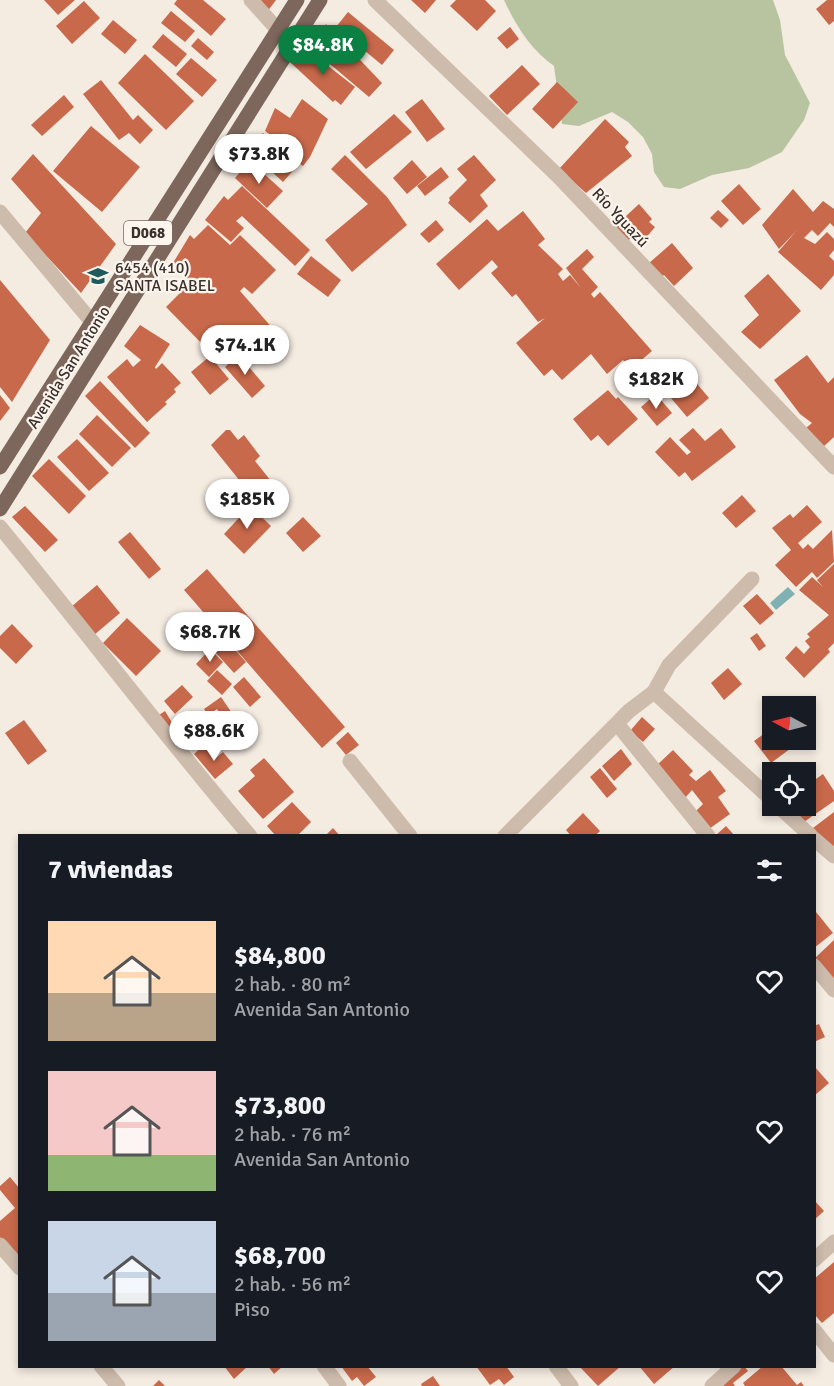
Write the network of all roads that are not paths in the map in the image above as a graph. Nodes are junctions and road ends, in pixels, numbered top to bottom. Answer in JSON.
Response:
{"nodes":[{"id":1,"x":251,"y":0,"type":"edge"},
{"id":2,"x":297,"y":0,"type":"edge"},
{"id":3,"x":320,"y":0,"type":"edge"},
{"id":4,"x":375,"y":0,"type":"edge"},
{"id":5,"x":277,"y":29,"type":"junction"},
{"id":6,"x":0,"y":212,"type":"edge"},
{"id":7,"x":92,"y":322,"type":"junction"},
{"id":8,"x":0,"y":466,"type":"edge"},
{"id":9,"x":834,"y":467,"type":"edge"},
{"id":10,"x":0,"y":509,"type":"edge"},
{"id":11,"x":0,"y":527,"type":"edge"},
{"id":12,"x":752,"y":579,"type":"dead end"},
{"id":13,"x":654,"y":692,"type":"junction"},
{"id":14,"x":618,"y":725,"type":"junction"},
{"id":15,"x":350,"y":761,"type":"dead end"},
{"id":16,"x":762,"y":791,"type":"edge"},
{"id":17,"x":789,"y":816,"type":"edge"},
{"id":18,"x":248,"y":834,"type":"edge"},
{"id":19,"x":408,"y":834,"type":"edge"},
{"id":20,"x":507,"y":834,"type":"edge"},
{"id":21,"x":706,"y":834,"type":"edge"},
{"id":22,"x":810,"y":834,"type":"edge"},
{"id":23,"x":816,"y":840,"type":"edge"},
{"id":24,"x":834,"y":856,"type":"edge"},
{"id":25,"x":816,"y":968,"type":"edge"},
{"id":26,"x":834,"y":990,"type":"edge"},
{"id":27,"x":834,"y":1242,"type":"edge"},
{"id":28,"x":0,"y":1245,"type":"edge"},
{"id":29,"x":816,"y":1258,"type":"edge"},
{"id":30,"x":18,"y":1266,"type":"edge"},
{"id":31,"x":816,"y":1332,"type":"edge"},
{"id":32,"x":834,"y":1355,"type":"edge"},
{"id":33,"x":103,"y":1368,"type":"edge"},
{"id":34,"x":326,"y":1368,"type":"edge"},
{"id":35,"x":558,"y":1368,"type":"edge"},
{"id":36,"x":732,"y":1368,"type":"edge"},
{"id":37,"x":117,"y":1386,"type":"edge"},
{"id":38,"x":339,"y":1386,"type":"edge"},
{"id":39,"x":571,"y":1386,"type":"edge"},
{"id":40,"x":712,"y":1386,"type":"edge"}],
"edges":[{"from":1,"to":5,"type":"street"},
{"from":2,"to":5,"type":"main road","name":"Avenida San Antonio","number":"D068"},
{"from":3,"to":10,"type":"main road","name":"Avenida San Antonio","number":"D068"},
{"from":4,"to":9,"type":"street","name":"Río Yguazú"},
{"from":5,"to":7,"type":"main road","name":"Avenida San Antonio","number":"D068"},
{"from":6,"to":7,"type":"street"},
{"from":7,"to":8,"type":"main road","name":"Avenida San Antonio","number":"D068"},
{"from":11,"to":18,"type":"street"},
{"from":12,"to":13,"type":"street"},
{"from":13,"to":14,"type":"street"},
{"from":13,"to":16,"type":"street"},
{"from":14,"to":20,"type":"street"},
{"from":14,"to":21,"type":"street"},
{"from":15,"to":19,"type":"street"},
{"from":17,"to":22,"type":"street"},
{"from":23,"to":24,"type":"street"},
{"from":25,"to":26,"type":"street"},
{"from":27,"to":29,"type":"street"},
{"from":28,"to":30,"type":"street"},
{"from":31,"to":32,"type":"street"},
{"from":33,"to":37,"type":"street"},
{"from":34,"to":38,"type":"street"},
{"from":35,"to":39,"type":"street"},
{"from":36,"to":40,"type":"street"}]}
